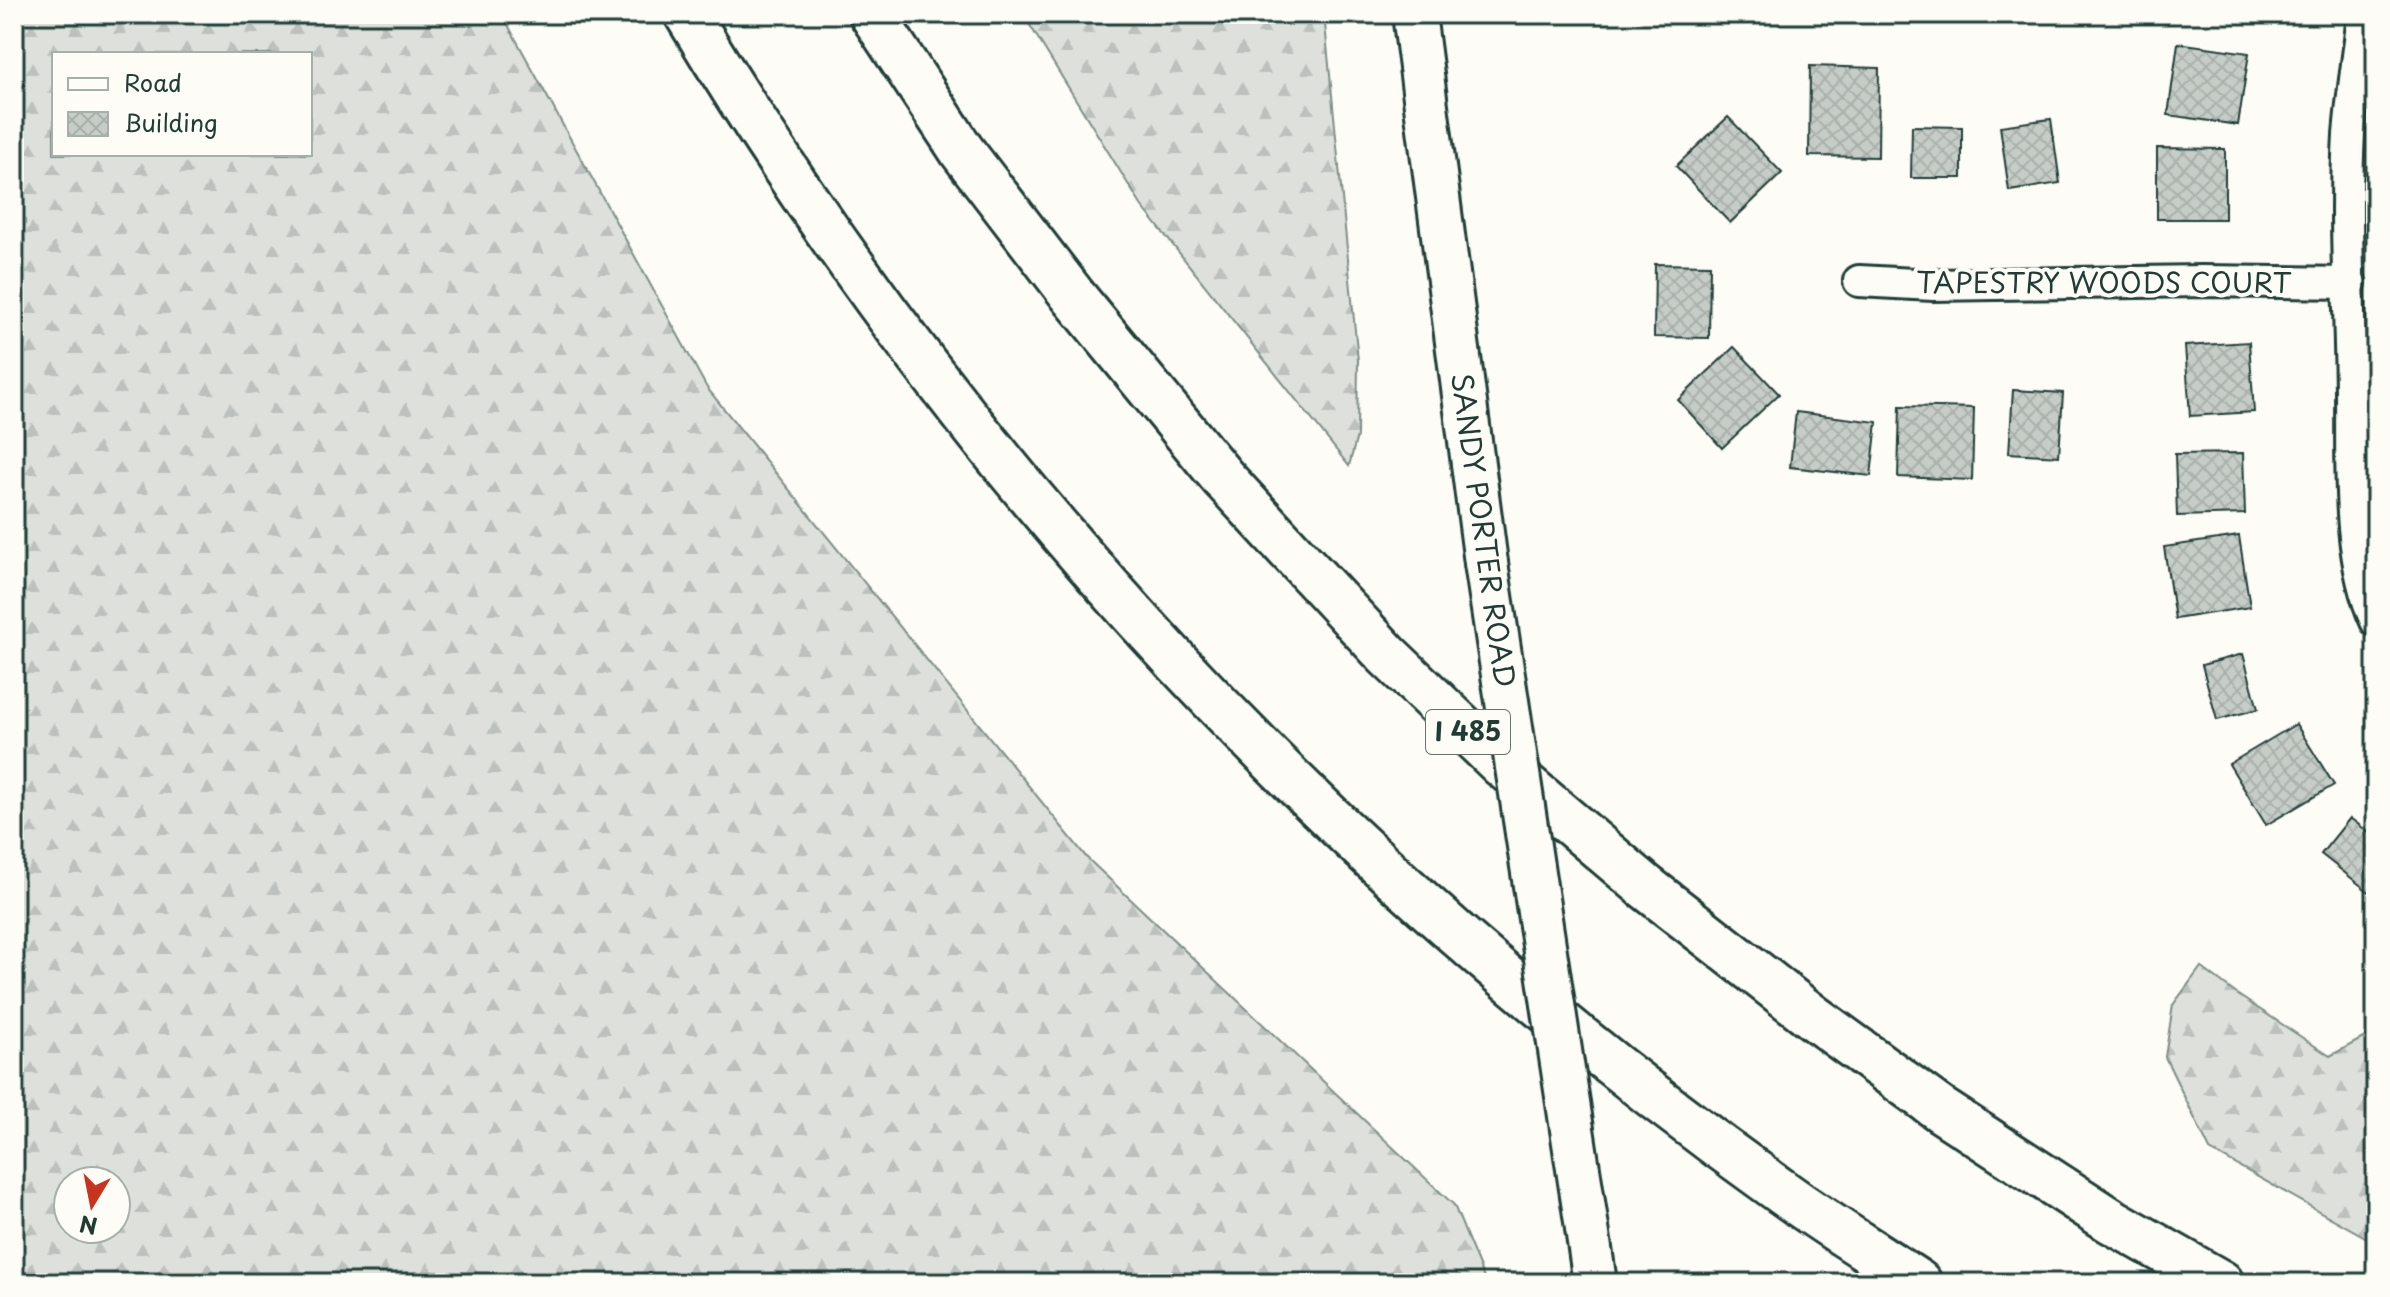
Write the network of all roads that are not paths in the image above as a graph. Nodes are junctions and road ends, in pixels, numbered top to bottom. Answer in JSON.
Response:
{"nodes":[{"id":1,"x":687,"y":14,"type":"edge"},
{"id":2,"x":872,"y":14,"type":"edge"},
{"id":3,"x":1414,"y":14,"type":"edge"},
{"id":4,"x":2363,"y":14,"type":"edge"},
{"id":5,"x":1859,"y":281,"type":"dead end"},
{"id":6,"x":2350,"y":283,"type":"junction"},
{"id":7,"x":2376,"y":621,"type":"edge"},
{"id":8,"x":1595,"y":1283,"type":"edge"},
{"id":9,"x":1919,"y":1283,"type":"edge"},
{"id":10,"x":2221,"y":1283,"type":"edge"}],
"edges":[{"from":1,"to":9,"type":"highway"},
{"from":2,"to":10,"type":"highway","number":"I 485"},
{"from":3,"to":8,"type":"street","name":"SANDY PORTER ROAD","bridge":true},
{"from":4,"to":6,"type":"street"},
{"from":5,"to":6,"type":"street","name":"TAPESTRY WOODS COURT"},
{"from":6,"to":7,"type":"street"}]}
